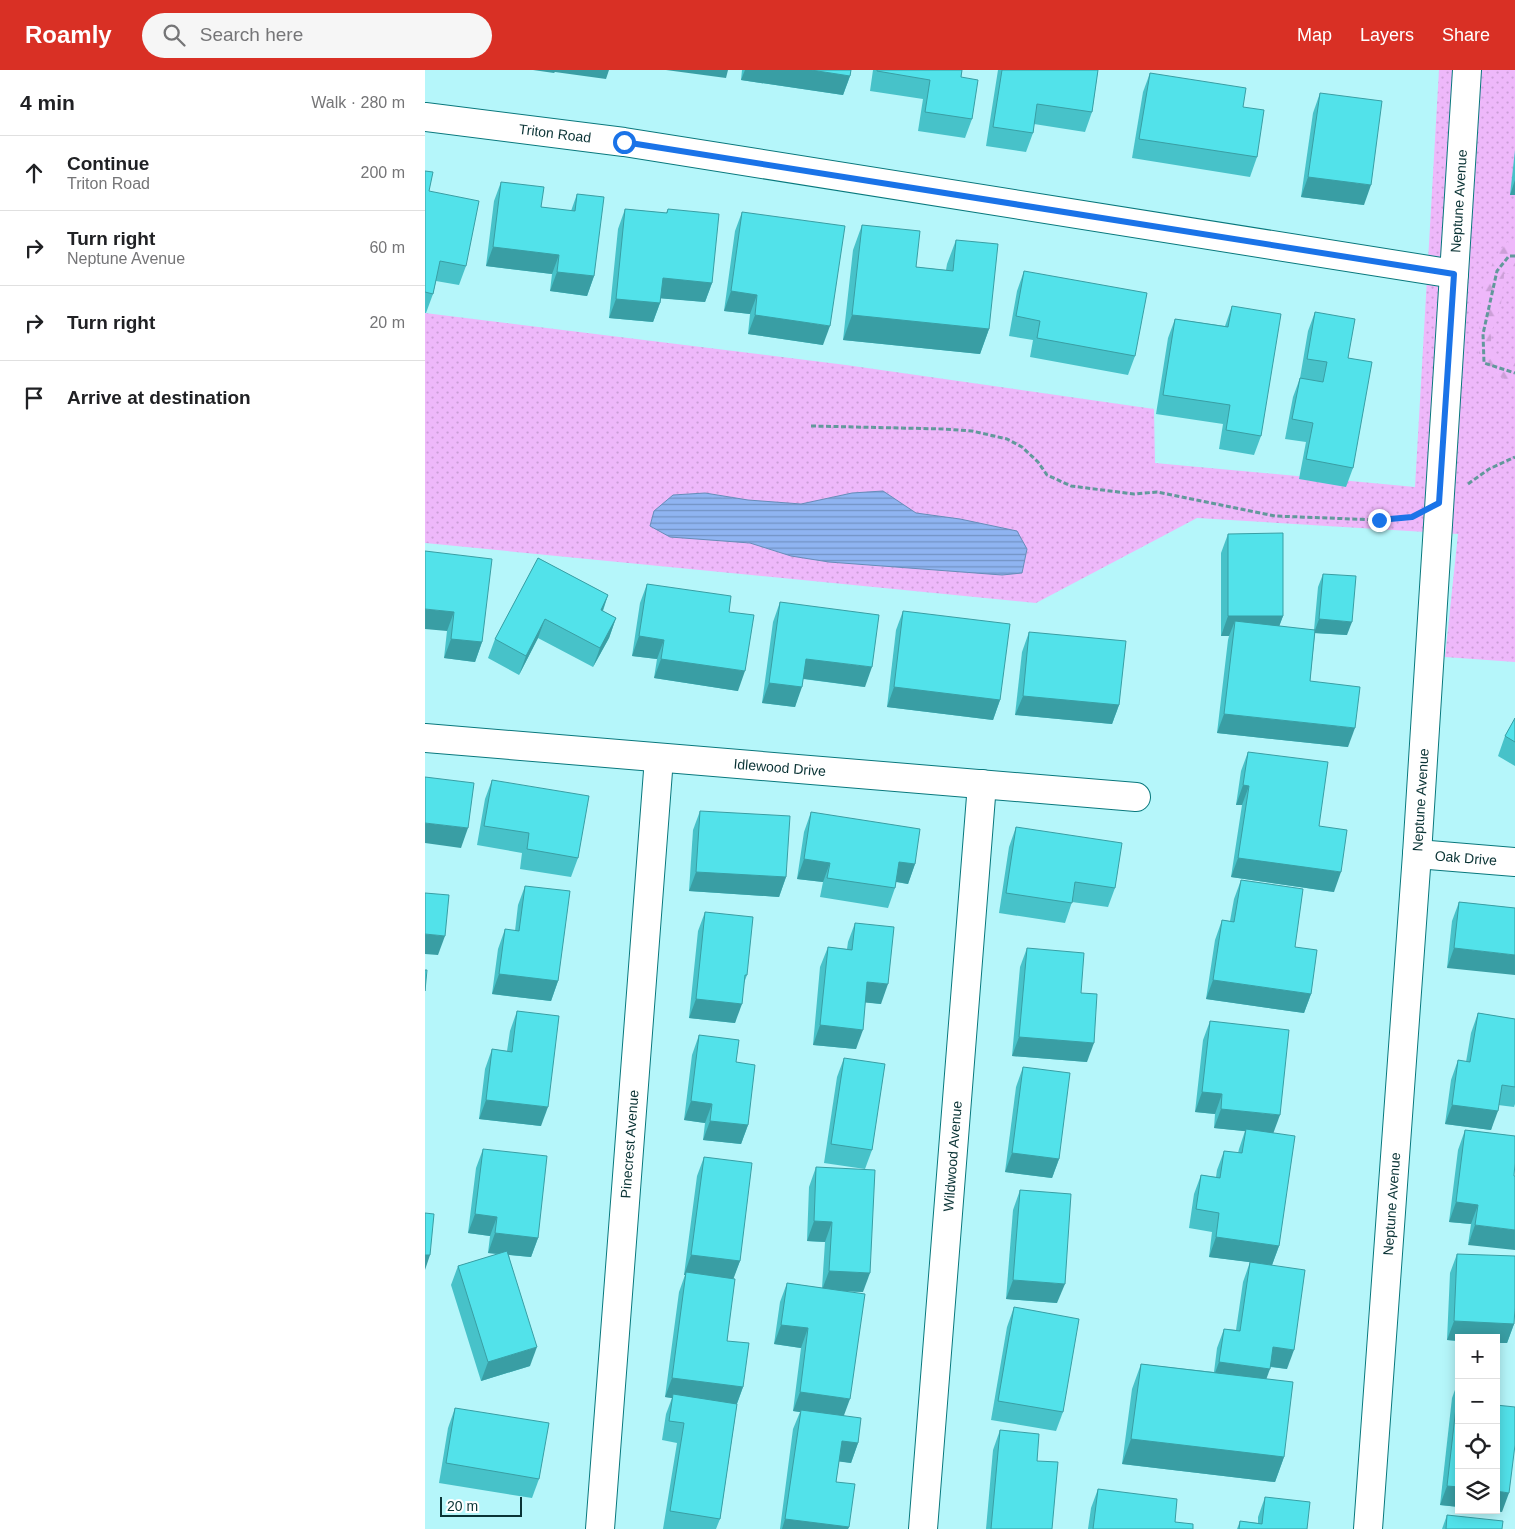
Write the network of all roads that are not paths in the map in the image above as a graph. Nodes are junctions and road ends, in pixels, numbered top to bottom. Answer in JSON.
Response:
{"nodes":[{"id":1,"x":1467,"y":70,"type":"edge"},
{"id":2,"x":425,"y":117,"type":"edge"},
{"id":3,"x":1454,"y":274,"type":"junction"},
{"id":4,"x":425,"y":738,"type":"edge"},
{"id":5,"x":659,"y":758,"type":"junction"},
{"id":6,"x":982,"y":784,"type":"junction"},
{"id":7,"x":1136,"y":797,"type":"dead end"},
{"id":8,"x":1417,"y":854,"type":"junction"},
{"id":9,"x":1515,"y":862,"type":"edge"},
{"id":10,"x":600,"y":1529,"type":"edge"},
{"id":11,"x":923,"y":1529,"type":"edge"},
{"id":12,"x":1367,"y":1529,"type":"edge"}],
"edges":[{"from":1,"to":3,"type":"street","name":"Neptune Avenue"},
{"from":2,"to":3,"type":"street","name":"Triton Road"},
{"from":3,"to":8,"type":"street","name":"Neptune Avenue"},
{"from":4,"to":5,"type":"street","name":"Idlewood Drive"},
{"from":5,"to":6,"type":"street","name":"Idlewood Drive"},
{"from":5,"to":10,"type":"street","name":"Pinecrest Avenue"},
{"from":6,"to":7,"type":"street","name":"Idlewood Drive"},
{"from":6,"to":11,"type":"street","name":"Wildwood Avenue"},
{"from":8,"to":9,"type":"street","name":"Oak Drive"},
{"from":8,"to":12,"type":"street","name":"Neptune Avenue"}]}
